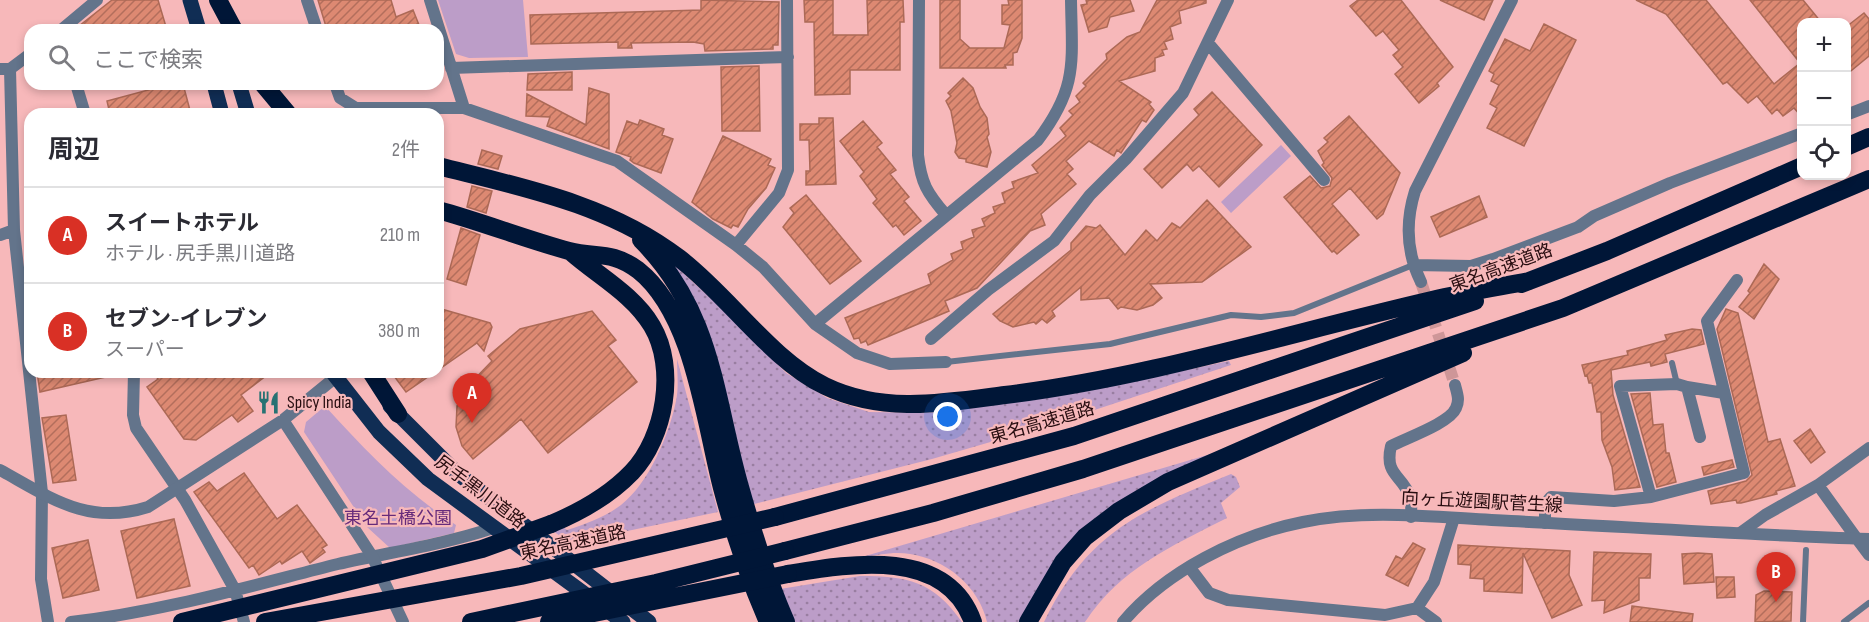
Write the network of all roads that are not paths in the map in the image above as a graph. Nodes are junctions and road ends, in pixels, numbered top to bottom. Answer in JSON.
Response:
{"nodes":[{"id":1,"x":97,"y":0,"type":"edge"},
{"id":2,"x":190,"y":0,"type":"edge"},
{"id":3,"x":216,"y":0,"type":"edge"},
{"id":4,"x":307,"y":0,"type":"edge"},
{"id":5,"x":430,"y":0,"type":"edge"},
{"id":6,"x":787,"y":0,"type":"edge"},
{"id":7,"x":919,"y":0,"type":"edge"},
{"id":8,"x":1071,"y":0,"type":"edge"},
{"id":9,"x":1228,"y":0,"type":"edge"},
{"id":10,"x":1512,"y":0,"type":"edge"},
{"id":11,"x":68,"y":24,"type":"edge"},
{"id":12,"x":197,"y":24,"type":"edge"},
{"id":13,"x":222,"y":24,"type":"edge"},
{"id":14,"x":230,"y":24,"type":"edge"},
{"id":15,"x":315,"y":24,"type":"edge"},
{"id":16,"x":437,"y":24,"type":"edge"},
{"id":17,"x":1208,"y":43,"type":"junction"},
{"id":18,"x":444,"y":45,"type":"edge"},
{"id":19,"x":788,"y":57,"type":"junction"},
{"id":20,"x":24,"y":58,"type":"edge"},
{"id":21,"x":451,"y":68,"type":"junction"},
{"id":22,"x":5,"y":69,"type":"edge"},
{"id":23,"x":78,"y":90,"type":"edge"},
{"id":24,"x":216,"y":90,"type":"edge"},
{"id":25,"x":241,"y":90,"type":"edge"},
{"id":26,"x":268,"y":90,"type":"edge"},
{"id":27,"x":337,"y":90,"type":"edge"},
{"id":28,"x":1869,"y":106,"type":"edge"},
{"id":29,"x":83,"y":108,"type":"edge"},
{"id":30,"x":220,"y":108,"type":"edge"},
{"id":31,"x":246,"y":108,"type":"edge"},
{"id":32,"x":283,"y":108,"type":"edge"},
{"id":33,"x":356,"y":108,"type":"edge"},
{"id":34,"x":356,"y":108,"type":"edge"},
{"id":35,"x":444,"y":108,"type":"edge"},
{"id":36,"x":444,"y":108,"type":"edge"},
{"id":37,"x":464,"y":108,"type":"junction"},
{"id":38,"x":1851,"y":113,"type":"edge"},
{"id":39,"x":1797,"y":135,"type":"edge"},
{"id":40,"x":1869,"y":137,"type":"edge"},
{"id":41,"x":1851,"y":145,"type":"edge"},
{"id":42,"x":444,"y":168,"type":"edge"},
{"id":43,"x":1797,"y":168,"type":"edge"},
{"id":44,"x":1869,"y":179,"type":"edge"},
{"id":45,"x":1324,"y":180,"type":"dead end"},
{"id":46,"x":444,"y":212,"type":"edge"},
{"id":47,"x":946,"y":215,"type":"junction"},
{"id":48,"x":620,"y":222,"type":"junction"},
{"id":49,"x":14,"y":230,"type":"junction"},
{"id":50,"x":0,"y":235,"type":"edge"},
{"id":51,"x":736,"y":245,"type":"junction"},
{"id":52,"x":571,"y":252,"type":"junction"},
{"id":53,"x":1413,"y":265,"type":"junction"},
{"id":54,"x":1737,"y":280,"type":"dead end"},
{"id":55,"x":1530,"y":281,"type":"junction"},
{"id":56,"x":1421,"y":282,"type":"tunnel mouth"},
{"id":57,"x":1563,"y":308,"type":"junction"},
{"id":58,"x":24,"y":324,"type":"edge"},
{"id":59,"x":815,"y":324,"type":"junction"},
{"id":60,"x":931,"y":339,"type":"dead end"},
{"id":61,"x":946,"y":362,"type":"joint"},
{"id":62,"x":1672,"y":363,"type":"dead end"},
{"id":63,"x":30,"y":378,"type":"edge"},
{"id":64,"x":134,"y":378,"type":"edge"},
{"id":65,"x":331,"y":378,"type":"edge"},
{"id":66,"x":339,"y":378,"type":"edge"},
{"id":67,"x":366,"y":378,"type":"edge"},
{"id":68,"x":375,"y":378,"type":"edge"},
{"id":69,"x":1455,"y":385,"type":"tunnel mouth"},
{"id":70,"x":1682,"y":386,"type":"junction"},
{"id":71,"x":1724,"y":393,"type":"junction"},
{"id":72,"x":398,"y":414,"type":"junction"},
{"id":73,"x":283,"y":420,"type":"junction"},
{"id":74,"x":1700,"y":437,"type":"dead end"},
{"id":75,"x":1869,"y":448,"type":"edge"},
{"id":76,"x":0,"y":470,"type":"edge"},
{"id":77,"x":1818,"y":485,"type":"junction"},
{"id":78,"x":178,"y":488,"type":"junction"},
{"id":79,"x":42,"y":493,"type":"junction"},
{"id":80,"x":1651,"y":497,"type":"junction"},
{"id":81,"x":1411,"y":517,"type":"junction"},
{"id":82,"x":1454,"y":518,"type":"junction"},
{"id":83,"x":1545,"y":523,"type":"junction"},
{"id":84,"x":493,"y":528,"type":"junction"},
{"id":85,"x":1740,"y":533,"type":"junction"},
{"id":86,"x":1863,"y":539,"type":"edge"},
{"id":87,"x":1806,"y":549,"type":"dead end"},
{"id":88,"x":1869,"y":555,"type":"edge"},
{"id":89,"x":372,"y":556,"type":"junction"},
{"id":90,"x":1190,"y":568,"type":"junction"},
{"id":91,"x":235,"y":590,"type":"junction"},
{"id":92,"x":1869,"y":603,"type":"edge"},
{"id":93,"x":1417,"y":608,"type":"junction"},
{"id":94,"x":1384,"y":618,"type":"edge"},
{"id":95,"x":1126,"y":621,"type":"edge"},
{"id":96,"x":48,"y":622,"type":"edge"},
{"id":97,"x":71,"y":622,"type":"edge"},
{"id":98,"x":182,"y":622,"type":"edge"},
{"id":99,"x":244,"y":622,"type":"edge"},
{"id":100,"x":265,"y":622,"type":"edge"},
{"id":101,"x":403,"y":622,"type":"edge"},
{"id":102,"x":471,"y":622,"type":"edge"},
{"id":103,"x":549,"y":622,"type":"edge"},
{"id":104,"x":623,"y":622,"type":"edge"},
{"id":105,"x":649,"y":622,"type":"edge"},
{"id":106,"x":768,"y":622,"type":"edge"},
{"id":107,"x":786,"y":622,"type":"edge"},
{"id":108,"x":973,"y":622,"type":"edge"},
{"id":109,"x":1028,"y":622,"type":"edge"},
{"id":110,"x":1436,"y":622,"type":"edge"},
{"id":111,"x":1803,"y":622,"type":"edge"},
{"id":112,"x":1844,"y":622,"type":"edge"}],
"edges":[{"from":1,"to":11,"type":"street"},
{"from":2,"to":12,"type":"main road"},
{"from":3,"to":13,"type":"main road"},
{"from":3,"to":14,"type":"highway"},
{"from":4,"to":15,"type":"street"},
{"from":5,"to":16,"type":"street"},
{"from":6,"to":19,"type":"street"},
{"from":7,"to":47,"type":"street"},
{"from":8,"to":47,"type":"street"},
{"from":9,"to":17,"type":"street"},
{"from":10,"to":53,"type":"street"},
{"from":17,"to":45,"type":"street"},
{"from":17,"to":60,"type":"street"},
{"from":18,"to":21,"type":"street"},
{"from":19,"to":21,"type":"street"},
{"from":19,"to":51,"type":"street"},
{"from":20,"to":22,"type":"street"},
{"from":21,"to":37,"type":"street"},
{"from":22,"to":49,"type":"street"},
{"from":23,"to":29,"type":"street"},
{"from":24,"to":30,"type":"main road"},
{"from":25,"to":31,"type":"main road"},
{"from":26,"to":32,"type":"highway"},
{"from":27,"to":33,"type":"street"},
{"from":28,"to":38,"type":"street"},
{"from":34,"to":35,"type":"street"},
{"from":36,"to":37,"type":"street"},
{"from":37,"to":51,"type":"street"},
{"from":39,"to":53,"type":"street"},
{"from":40,"to":41,"type":"highway"},
{"from":42,"to":48,"type":"highway"},
{"from":43,"to":55,"type":"highway","name":"東名高速道路"},
{"from":44,"to":57,"type":"highway"},
{"from":46,"to":52,"type":"highway"},
{"from":47,"to":59,"type":"street"},
{"from":48,"to":55,"type":"highway"},
{"from":48,"to":107,"type":"highway"},
{"from":49,"to":50,"type":"street"},
{"from":49,"to":58,"type":"street"},
{"from":51,"to":59,"type":"street"},
{"from":52,"to":98,"type":"highway","bridge":true},
{"from":52,"to":106,"type":"highway"},
{"from":53,"to":56,"type":"street"},
{"from":53,"to":61,"type":"lane"},
{"from":54,"to":71,"type":"street"},
{"from":55,"to":100,"type":"highway","name":"東名高速道路","bridge":true},
{"from":57,"to":102,"type":"highway","bridge":true},
{"from":57,"to":109,"type":"highway"},
{"from":59,"to":61,"type":"street"},
{"from":62,"to":70,"type":"lane"},
{"from":63,"to":79,"type":"street"},
{"from":64,"to":78,"type":"street"},
{"from":65,"to":73,"type":"street"},
{"from":66,"to":84,"type":"main road","name":"尻手黒川道路"},
{"from":67,"to":72,"type":"main road","name":"尻手黒川道路"},
{"from":68,"to":72,"type":"highway"},
{"from":69,"to":81,"type":"street"},
{"from":70,"to":71,"type":"street"},
{"from":70,"to":74,"type":"street"},
{"from":70,"to":80,"type":"street"},
{"from":71,"to":80,"type":"street"},
{"from":72,"to":105,"type":"main road","name":"尻手黒川道路"},
{"from":73,"to":78,"type":"street"},
{"from":73,"to":89,"type":"street"},
{"from":75,"to":77,"type":"street"},
{"from":76,"to":79,"type":"street"},
{"from":77,"to":85,"type":"street"},
{"from":77,"to":86,"type":"street"},
{"from":78,"to":79,"type":"street"},
{"from":78,"to":91,"type":"street"},
{"from":79,"to":96,"type":"street"},
{"from":80,"to":83,"type":"street"},
{"from":81,"to":82,"type":"street","name":"向ヶ丘遊園駅菅生線"},
{"from":81,"to":90,"type":"street","name":"向ヶ丘遊園駅菅生線"},
{"from":82,"to":83,"type":"street","name":"向ヶ丘遊園駅菅生線"},
{"from":82,"to":93,"type":"street"},
{"from":83,"to":85,"type":"street","name":"向ヶ丘遊園駅菅生線"},
{"from":84,"to":89,"type":"street"},
{"from":84,"to":104,"type":"main road","name":"尻手黒川道路"},
{"from":85,"to":86,"type":"street","name":"向ヶ丘遊園駅菅生線"},
{"from":86,"to":88,"type":"street"},
{"from":87,"to":111,"type":"lane"},
{"from":89,"to":91,"type":"street"},
{"from":89,"to":101,"type":"street"},
{"from":90,"to":94,"type":"street"},
{"from":90,"to":95,"type":"street","name":"向ヶ丘遊園駅菅生線"},
{"from":91,"to":97,"type":"street"},
{"from":91,"to":99,"type":"street"},
{"from":92,"to":112,"type":"lane"},
{"from":93,"to":94,"type":"street"},
{"from":93,"to":110,"type":"street"},
{"from":103,"to":108,"type":"highway","bridge":true}]}
